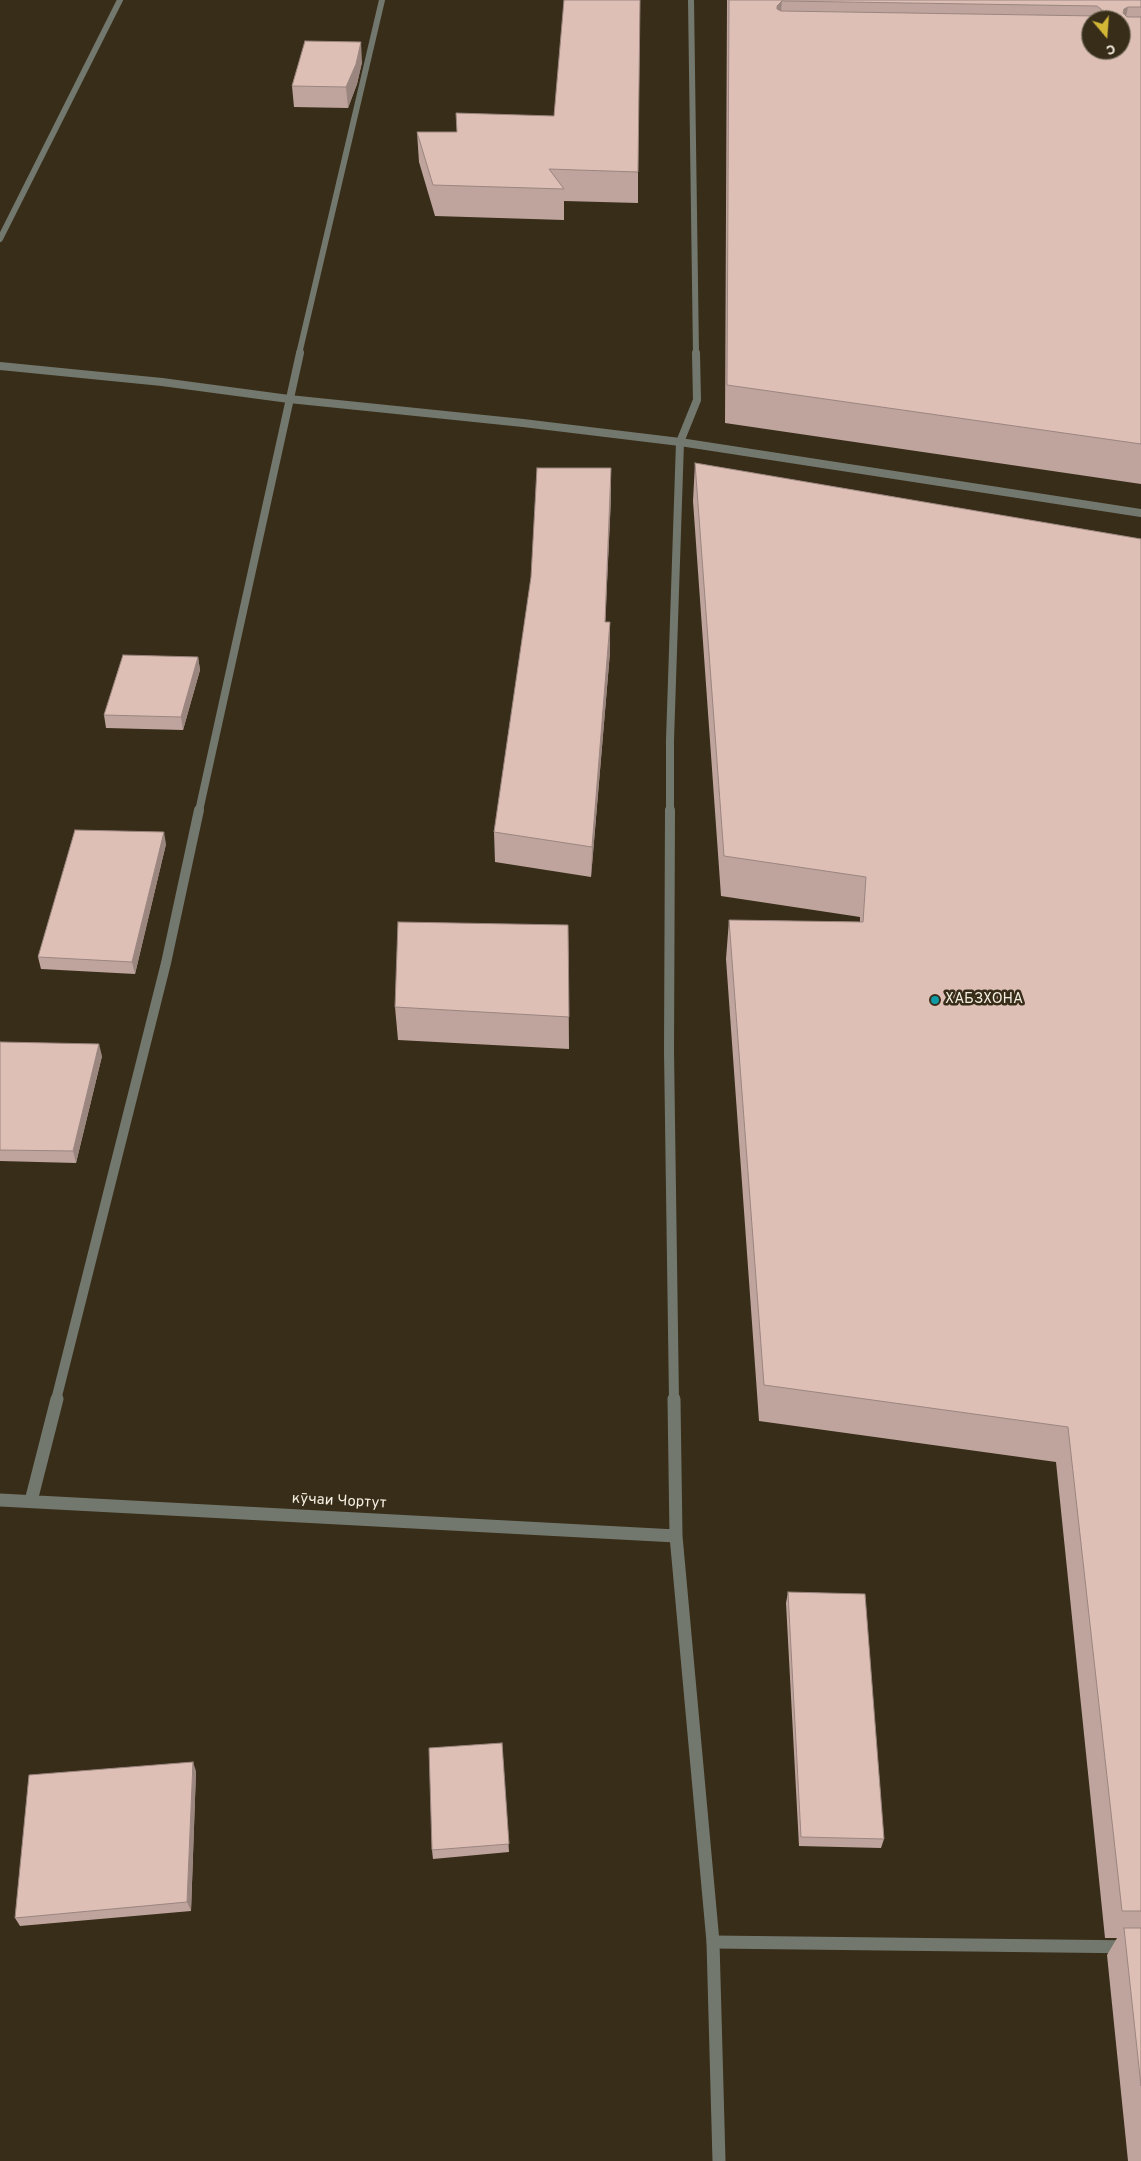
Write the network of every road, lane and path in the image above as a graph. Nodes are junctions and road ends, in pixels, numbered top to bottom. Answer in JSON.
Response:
{"nodes":[{"id":1,"x":120,"y":0,"type":"edge"},
{"id":2,"x":382,"y":0,"type":"edge"},
{"id":3,"x":691,"y":0,"type":"edge"},
{"id":4,"x":0,"y":222,"type":"edge"},
{"id":5,"x":8,"y":222,"type":"junction"},
{"id":6,"x":0,"y":239,"type":"edge"},
{"id":7,"x":0,"y":366,"type":"edge"},
{"id":8,"x":289,"y":399,"type":"junction"},
{"id":9,"x":680,"y":442,"type":"junction"},
{"id":10,"x":1141,"y":513,"type":"edge"},
{"id":11,"x":0,"y":1500,"type":"edge"},
{"id":12,"x":31,"y":1501,"type":"junction"},
{"id":13,"x":676,"y":1536,"type":"junction"},
{"id":14,"x":713,"y":1942,"type":"junction"},
{"id":15,"x":1141,"y":1947,"type":"edge"},
{"id":16,"x":719,"y":2161,"type":"edge"}],
"edges":[{"from":1,"to":5,"type":"street"},
{"from":2,"to":8,"type":"street"},
{"from":3,"to":9,"type":"street"},
{"from":4,"to":5,"type":"street"},
{"from":5,"to":6,"type":"street"},
{"from":7,"to":8,"type":"street"},
{"from":8,"to":9,"type":"street"},
{"from":8,"to":12,"type":"street"},
{"from":9,"to":10,"type":"street"},
{"from":9,"to":13,"type":"street"},
{"from":11,"to":12,"type":"street","name":"кӯчаи Чортут"},
{"from":12,"to":13,"type":"street","name":"кӯчаи Чортут"},
{"from":13,"to":14,"type":"street"},
{"from":14,"to":15,"type":"street"},
{"from":14,"to":16,"type":"street"}]}
